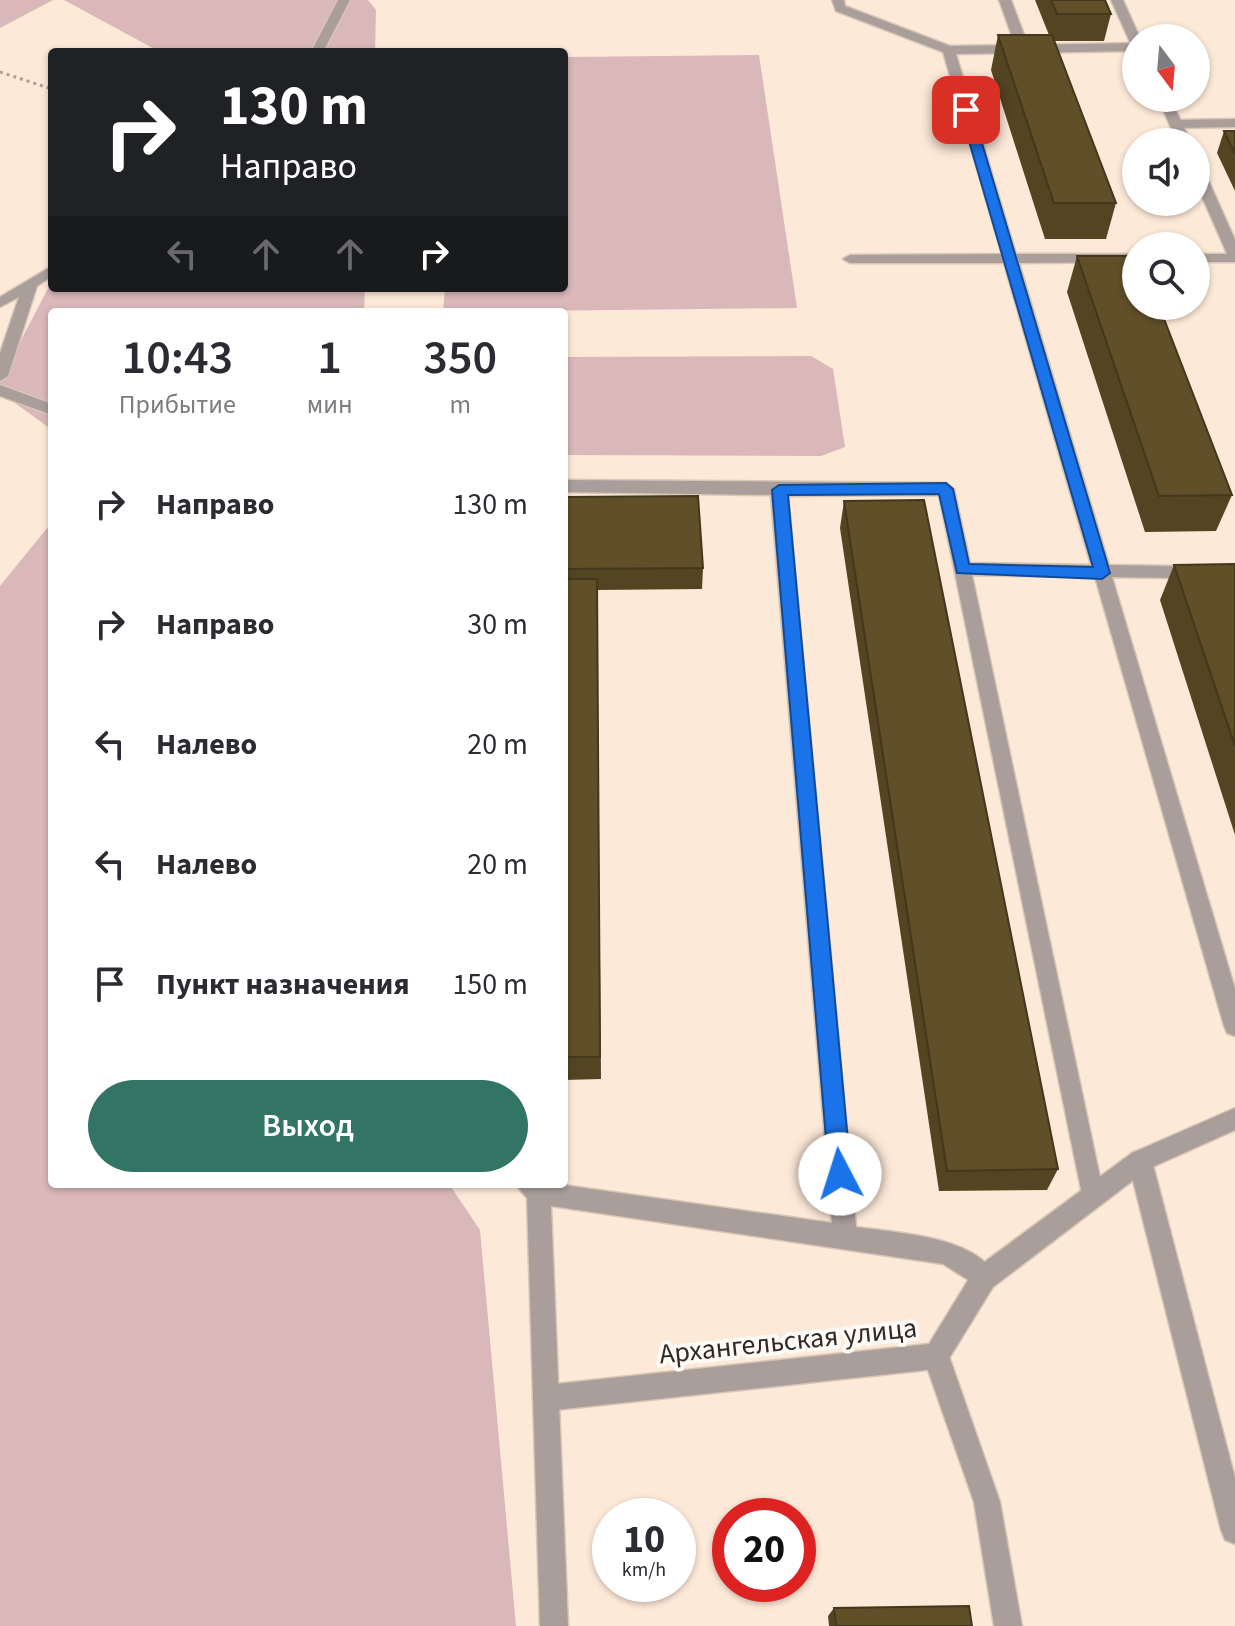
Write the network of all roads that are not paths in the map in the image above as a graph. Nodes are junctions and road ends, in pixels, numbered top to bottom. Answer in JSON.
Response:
{"nodes":[{"id":1,"x":344,"y":0,"type":"edge"},
{"id":2,"x":858,"y":0,"type":"edge"},
{"id":3,"x":1005,"y":0,"type":"edge"},
{"id":4,"x":1117,"y":0,"type":"edge"},
{"id":5,"x":839,"y":4,"type":"edge"},
{"id":6,"x":1127,"y":24,"type":"edge"},
{"id":7,"x":1122,"y":45,"type":"edge"},
{"id":8,"x":319,"y":48,"type":"edge"},
{"id":9,"x":1023,"y":49,"type":"junction"},
{"id":10,"x":949,"y":50,"type":"junction"},
{"id":11,"x":1171,"y":112,"type":"edge"},
{"id":12,"x":1235,"y":123,"type":"edge"},
{"id":13,"x":1177,"y":124,"type":"junction"},
{"id":14,"x":1179,"y":128,"type":"edge"},
{"id":15,"x":1210,"y":200,"type":"edge"},
{"id":16,"x":1235,"y":257,"type":"edge"},
{"id":17,"x":1122,"y":258,"type":"edge"},
{"id":18,"x":1210,"y":258,"type":"edge"},
{"id":19,"x":850,"y":259,"type":"dead end"},
{"id":20,"x":1010,"y":259,"type":"junction"},
{"id":21,"x":48,"y":273,"type":"edge"},
{"id":22,"x":30,"y":287,"type":"junction"},
{"id":23,"x":0,"y":303,"type":"edge"},
{"id":24,"x":0,"y":376,"type":"edge"},
{"id":25,"x":0,"y":390,"type":"edge"},
{"id":26,"x":48,"y":408,"type":"edge"},
{"id":27,"x":568,"y":486,"type":"edge"},
{"id":28,"x":779,"y":490,"type":"junction"},
{"id":29,"x":962,"y":569,"type":"junction"},
{"id":30,"x":1102,"y":573,"type":"junction"},
{"id":31,"x":1235,"y":573,"type":"edge"},
{"id":32,"x":1235,"y":1026,"type":"edge"},
{"id":33,"x":1235,"y":1119,"type":"edge"},
{"id":34,"x":1140,"y":1161,"type":"junction"},
{"id":35,"x":533,"y":1189,"type":"edge"},
{"id":36,"x":1092,"y":1196,"type":"junction"},
{"id":37,"x":845,"y":1236,"type":"junction"},
{"id":38,"x":984,"y":1278,"type":"junction"},
{"id":39,"x":936,"y":1356,"type":"junction"},
{"id":40,"x":546,"y":1398,"type":"junction"},
{"id":41,"x":1235,"y":1530,"type":"edge"},
{"id":42,"x":554,"y":1626,"type":"edge"},
{"id":43,"x":1008,"y":1626,"type":"edge"}],
"edges":[{"from":1,"to":8,"type":"street"},
{"from":2,"to":5,"type":"street"},
{"from":3,"to":9,"type":"street"},
{"from":4,"to":6,"type":"street"},
{"from":5,"to":10,"type":"street"},
{"from":7,"to":9,"type":"street"},
{"from":9,"to":10,"type":"street"},
{"from":10,"to":20,"type":"street"},
{"from":11,"to":13,"type":"street"},
{"from":12,"to":13,"type":"street"},
{"from":13,"to":14,"type":"street"},
{"from":15,"to":16,"type":"street"},
{"from":16,"to":18,"type":"street"},
{"from":17,"to":20,"type":"street"},
{"from":19,"to":20,"type":"street"},
{"from":20,"to":30,"type":"street"},
{"from":21,"to":22,"type":"street"},
{"from":22,"to":23,"type":"street"},
{"from":22,"to":24,"type":"street"},
{"from":25,"to":26,"type":"street"},
{"from":27,"to":28,"type":"street"},
{"from":28,"to":29,"type":"street"},
{"from":28,"to":37,"type":"street"},
{"from":29,"to":30,"type":"street"},
{"from":29,"to":36,"type":"street"},
{"from":30,"to":31,"type":"street"},
{"from":30,"to":32,"type":"street"},
{"from":33,"to":34,"type":"street","name":"Архангельская улица"},
{"from":34,"to":36,"type":"street","name":"Архангельская улица"},
{"from":34,"to":41,"type":"street"},
{"from":35,"to":37,"type":"street"},
{"from":35,"to":40,"type":"street"},
{"from":36,"to":38,"type":"street","name":"Архангельская улица"},
{"from":37,"to":38,"type":"street"},
{"from":38,"to":39,"type":"street","name":"Архангельская улица"},
{"from":39,"to":40,"type":"street","name":"Архангельская улица"},
{"from":39,"to":43,"type":"street"},
{"from":40,"to":42,"type":"street"}]}
